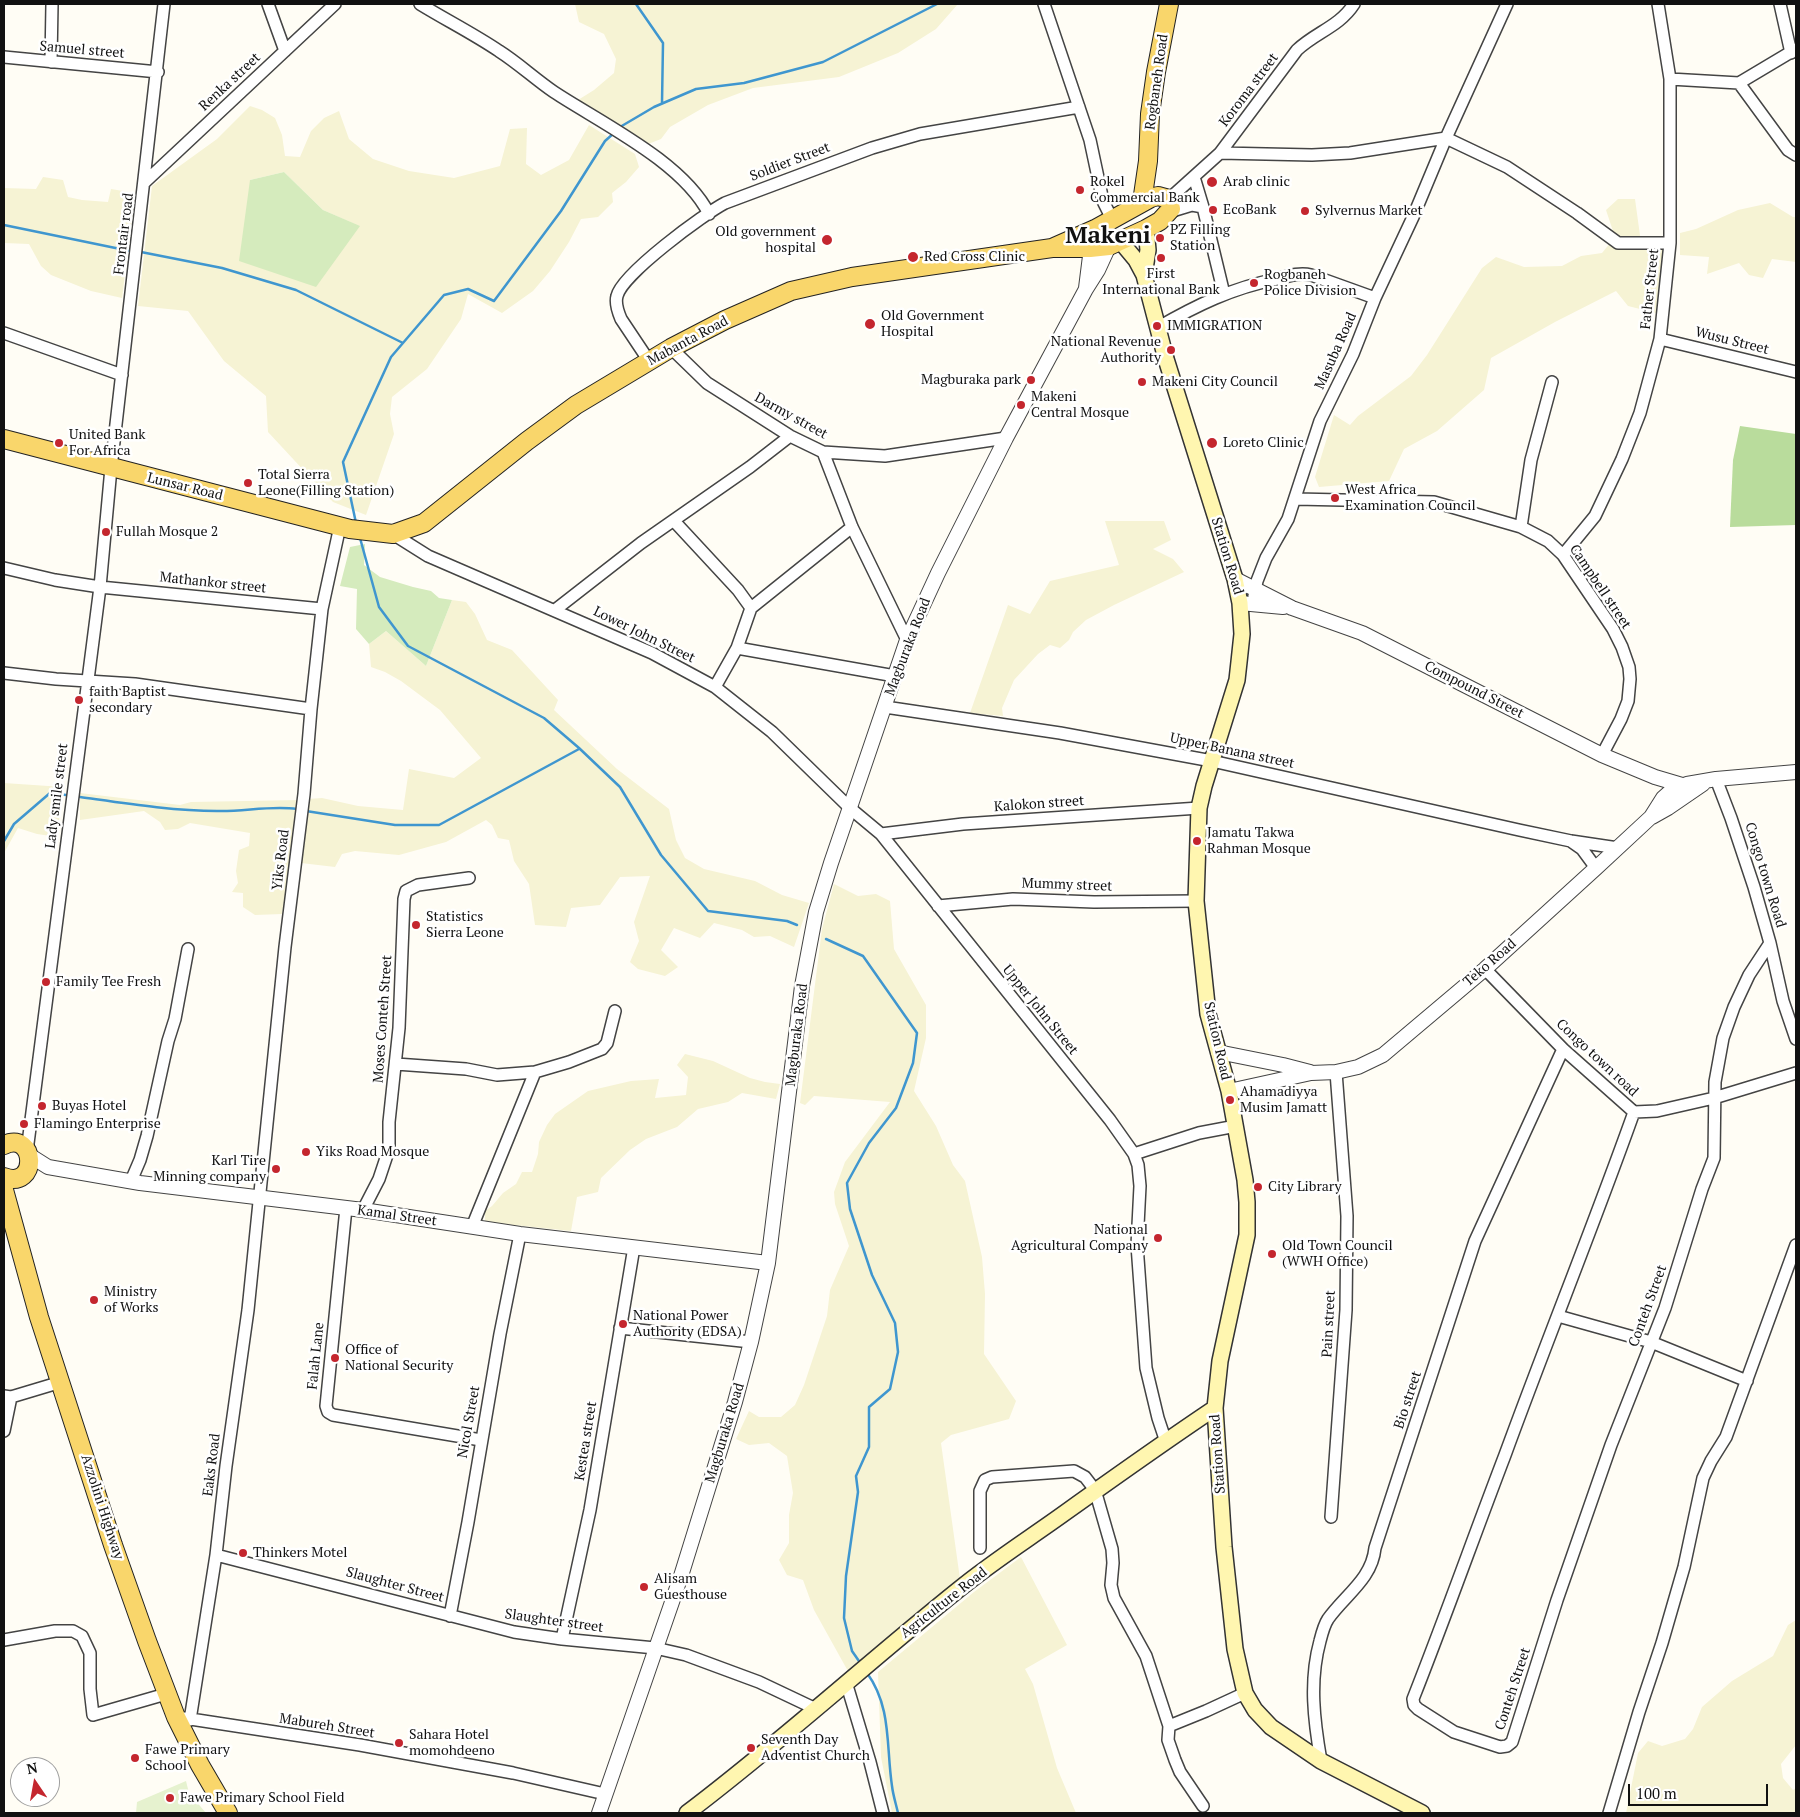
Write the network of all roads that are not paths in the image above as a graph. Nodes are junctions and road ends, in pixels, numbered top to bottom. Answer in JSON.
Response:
{"nodes":[{"id":1,"x":52,"y":4,"type":"edge"},
{"id":2,"x":164,"y":4,"type":"edge"},
{"id":3,"x":268,"y":4,"type":"edge"},
{"id":4,"x":335,"y":4,"type":"edge"},
{"id":5,"x":420,"y":4,"type":"edge"},
{"id":6,"x":1044,"y":4,"type":"edge"},
{"id":7,"x":1169,"y":4,"type":"edge"},
{"id":8,"x":1354,"y":4,"type":"edge"},
{"id":9,"x":1507,"y":4,"type":"edge"},
{"id":10,"x":1658,"y":4,"type":"edge"},
{"id":11,"x":1780,"y":4,"type":"edge"},
{"id":12,"x":285,"y":51,"type":"junction"},
{"id":13,"x":1794,"y":51,"type":"edge"},
{"id":14,"x":4,"y":57,"type":"edge"},
{"id":15,"x":51,"y":62,"type":"junction"},
{"id":16,"x":158,"y":72,"type":"junction"},
{"id":17,"x":1670,"y":78,"type":"junction"},
{"id":18,"x":1739,"y":83,"type":"junction"},
{"id":19,"x":1079,"y":107,"type":"junction"},
{"id":20,"x":1446,"y":138,"type":"junction"},
{"id":21,"x":1220,"y":153,"type":"junction"},
{"id":22,"x":1796,"y":155,"type":"edge"},
{"id":23,"x":1148,"y":161,"type":"junction"},
{"id":24,"x":1194,"y":177,"type":"junction"},
{"id":25,"x":145,"y":182,"type":"junction"},
{"id":26,"x":1103,"y":201,"type":"junction"},
{"id":27,"x":1142,"y":202,"type":"junction"},
{"id":28,"x":1167,"y":202,"type":"junction"},
{"id":29,"x":1203,"y":207,"type":"junction"},
{"id":30,"x":708,"y":214,"type":"junction"},
{"id":31,"x":1112,"y":219,"type":"junction"},
{"id":32,"x":1094,"y":229,"type":"junction"},
{"id":33,"x":1146,"y":229,"type":"junction"},
{"id":34,"x":1670,"y":243,"type":"junction"},
{"id":35,"x":1115,"y":244,"type":"junction"},
{"id":36,"x":1052,"y":248,"type":"junction"},
{"id":37,"x":1090,"y":248,"type":"junction"},
{"id":38,"x":1144,"y":275,"type":"junction"},
{"id":39,"x":1086,"y":288,"type":"junction"},
{"id":40,"x":1224,"y":294,"type":"junction"},
{"id":41,"x":1375,"y":298,"type":"junction"},
{"id":42,"x":1157,"y":328,"type":"junction"},
{"id":43,"x":4,"y":333,"type":"edge"},
{"id":44,"x":1660,"y":339,"type":"junction"},
{"id":45,"x":671,"y":348,"type":"junction"},
{"id":46,"x":649,"y":361,"type":"junction"},
{"id":47,"x":1796,"y":372,"type":"edge"},
{"id":48,"x":122,"y":375,"type":"junction"},
{"id":49,"x":1552,"y":382,"type":"dead end"},
{"id":50,"x":790,"y":436,"type":"junction"},
{"id":51,"x":1006,"y":438,"type":"junction"},
{"id":52,"x":4,"y":440,"type":"edge"},
{"id":53,"x":823,"y":452,"type":"junction"},
{"id":54,"x":111,"y":468,"type":"junction"},
{"id":55,"x":1296,"y":499,"type":"junction"},
{"id":56,"x":674,"y":521,"type":"junction"},
{"id":57,"x":345,"y":527,"type":"junction"},
{"id":58,"x":852,"y":527,"type":"junction"},
{"id":59,"x":1521,"y":527,"type":"junction"},
{"id":60,"x":368,"y":532,"type":"joint"},
{"id":61,"x":394,"y":534,"type":"junction"},
{"id":62,"x":1563,"y":555,"type":"junction"},
{"id":63,"x":4,"y":568,"type":"edge"},
{"id":64,"x":1235,"y":579,"type":"junction"},
{"id":65,"x":100,"y":587,"type":"junction"},
{"id":66,"x":1255,"y":588,"type":"junction"},
{"id":67,"x":1247,"y":604,"type":"junction"},
{"id":68,"x":750,"y":608,"type":"junction"},
{"id":69,"x":1292,"y":608,"type":"junction"},
{"id":70,"x":322,"y":609,"type":"junction"},
{"id":71,"x":555,"y":610,"type":"junction"},
{"id":72,"x":907,"y":640,"type":"junction"},
{"id":73,"x":737,"y":648,"type":"junction"},
{"id":74,"x":4,"y":673,"type":"edge"},
{"id":75,"x":895,"y":676,"type":"junction"},
{"id":76,"x":87,"y":681,"type":"junction"},
{"id":77,"x":715,"y":687,"type":"junction"},
{"id":78,"x":885,"y":707,"type":"junction"},
{"id":79,"x":311,"y":709,"type":"junction"},
{"id":80,"x":1602,"y":755,"type":"junction"},
{"id":81,"x":1212,"y":761,"type":"junction"},
{"id":82,"x":1796,"y":772,"type":"edge"},
{"id":83,"x":1655,"y":777,"type":"junction"},
{"id":84,"x":1712,"y":780,"type":"junction"},
{"id":85,"x":1682,"y":785,"type":"junction"},
{"id":86,"x":1666,"y":803,"type":"junction"},
{"id":87,"x":1199,"y":808,"type":"junction"},
{"id":88,"x":851,"y":809,"type":"junction"},
{"id":89,"x":881,"y":834,"type":"junction"},
{"id":90,"x":1571,"y":841,"type":"junction"},
{"id":91,"x":1618,"y":848,"type":"junction"},
{"id":92,"x":1596,"y":868,"type":"junction"},
{"id":93,"x":469,"y":878,"type":"dead end"},
{"id":94,"x":1196,"y":901,"type":"junction"},
{"id":95,"x":938,"y":906,"type":"junction"},
{"id":96,"x":1770,"y":943,"type":"junction"},
{"id":97,"x":188,"y":949,"type":"dead end"},
{"id":98,"x":1486,"y":968,"type":"junction"},
{"id":99,"x":615,"y":1012,"type":"dead end"},
{"id":100,"x":1796,"y":1039,"type":"edge"},
{"id":101,"x":1563,"y":1049,"type":"junction"},
{"id":102,"x":1218,"y":1052,"type":"junction"},
{"id":103,"x":396,"y":1064,"type":"junction"},
{"id":104,"x":535,"y":1072,"type":"junction"},
{"id":105,"x":1336,"y":1072,"type":"junction"},
{"id":106,"x":1310,"y":1073,"type":"junction"},
{"id":107,"x":1796,"y":1074,"type":"edge"},
{"id":108,"x":1229,"y":1091,"type":"junction"},
{"id":109,"x":1714,"y":1098,"type":"junction"},
{"id":110,"x":1634,"y":1112,"type":"junction"},
{"id":111,"x":1236,"y":1126,"type":"junction"},
{"id":112,"x":15,"y":1147,"type":"edge"},
{"id":113,"x":1134,"y":1154,"type":"junction"},
{"id":114,"x":48,"y":1167,"type":"junction"},
{"id":115,"x":14,"y":1177,"type":"edge"},
{"id":116,"x":131,"y":1181,"type":"junction"},
{"id":117,"x":6,"y":1198,"type":"edge"},
{"id":118,"x":258,"y":1198,"type":"junction"},
{"id":119,"x":346,"y":1208,"type":"junction"},
{"id":120,"x":363,"y":1210,"type":"junction"},
{"id":121,"x":472,"y":1227,"type":"junction"},
{"id":122,"x":520,"y":1234,"type":"junction"},
{"id":123,"x":1796,"y":1245,"type":"edge"},
{"id":124,"x":634,"y":1247,"type":"junction"},
{"id":125,"x":768,"y":1263,"type":"junction"},
{"id":126,"x":1558,"y":1316,"type":"junction"},
{"id":127,"x":620,"y":1328,"type":"junction"},
{"id":128,"x":751,"y":1342,"type":"junction"},
{"id":129,"x":1651,"y":1342,"type":"junction"},
{"id":130,"x":1747,"y":1381,"type":"junction"},
{"id":131,"x":61,"y":1382,"type":"junction"},
{"id":132,"x":7,"y":1396,"type":"edge"},
{"id":133,"x":1215,"y":1408,"type":"junction"},
{"id":134,"x":4,"y":1431,"type":"edge"},
{"id":135,"x":481,"y":1440,"type":"junction"},
{"id":136,"x":1166,"y":1442,"type":"junction"},
{"id":137,"x":1095,"y":1490,"type":"junction"},
{"id":138,"x":1331,"y":1517,"type":"dead end"},
{"id":139,"x":980,"y":1548,"type":"dead end"},
{"id":140,"x":216,"y":1555,"type":"junction"},
{"id":141,"x":450,"y":1616,"type":"junction"},
{"id":142,"x":562,"y":1639,"type":"junction"},
{"id":143,"x":4,"y":1640,"type":"edge"},
{"id":144,"x":655,"y":1648,"type":"junction"},
{"id":145,"x":849,"y":1680,"type":"junction"},
{"id":146,"x":1245,"y":1693,"type":"junction"},
{"id":147,"x":166,"y":1694,"type":"junction"},
{"id":148,"x":816,"y":1709,"type":"junction"},
{"id":149,"x":183,"y":1718,"type":"junction"},
{"id":150,"x":1169,"y":1726,"type":"junction"},
{"id":151,"x":1321,"y":1761,"type":"junction"},
{"id":152,"x":605,"y":1794,"type":"junction"},
{"id":153,"x":1203,"y":1806,"type":"dead end"},
{"id":154,"x":228,"y":1813,"type":"edge"},
{"id":155,"x":599,"y":1813,"type":"edge"},
{"id":156,"x":687,"y":1813,"type":"edge"},
{"id":157,"x":883,"y":1813,"type":"edge"},
{"id":158,"x":1422,"y":1813,"type":"edge"},
{"id":159,"x":1609,"y":1813,"type":"edge"}],
"edges":[{"from":1,"to":15,"type":"street"},
{"from":2,"to":16,"type":"street","name":"Frontair road"},
{"from":3,"to":12,"type":"street"},
{"from":4,"to":12,"type":"street","name":"Renka street"},
{"from":5,"to":30,"type":"street"},
{"from":6,"to":19,"type":"street"},
{"from":7,"to":23,"type":"main road","name":"Rogbaneh Road"},
{"from":8,"to":21,"type":"street","name":"Koroma street"},
{"from":9,"to":20,"type":"street","name":"Masuba Road"},
{"from":10,"to":17,"type":"street","name":"Father Street"},
{"from":11,"to":13,"type":"street"},
{"from":12,"to":25,"type":"street","name":"Renka street"},
{"from":13,"to":18,"type":"street"},
{"from":14,"to":15,"type":"street","name":"Samuel street"},
{"from":15,"to":16,"type":"street","name":"Samuel street"},
{"from":16,"to":25,"type":"street","name":"Frontair road"},
{"from":17,"to":18,"type":"street"},
{"from":17,"to":34,"type":"street","name":"Father Street"},
{"from":18,"to":22,"type":"street"},
{"from":19,"to":26,"type":"street"},
{"from":19,"to":30,"type":"street","name":"Soldier Street"},
{"from":20,"to":21,"type":"street"},
{"from":20,"to":34,"type":"street"},
{"from":20,"to":41,"type":"street","name":"Masuba Road"},
{"from":21,"to":24,"type":"street","name":"Koroma street"},
{"from":23,"to":27,"type":"main road","name":"Rogbaneh Road"},
{"from":23,"to":28,"type":"main road"},
{"from":24,"to":28,"type":"street","name":"Koroma street"},
{"from":24,"to":29,"type":"street"},
{"from":25,"to":48,"type":"street","name":"Frontair road"},
{"from":26,"to":31,"type":"street"},
{"from":26,"to":32,"type":"street"},
{"from":27,"to":28,"type":"main road"},
{"from":27,"to":31,"type":"main road"},
{"from":28,"to":29,"type":"street"},
{"from":28,"to":33,"type":"main road"},
{"from":29,"to":40,"type":"street"},
{"from":30,"to":46,"type":"street","name":"Soldier Street"},
{"from":31,"to":32,"type":"main road"},
{"from":32,"to":36,"type":"main road"},
{"from":32,"to":37,"type":"street","name":"Magburaka Road"},
{"from":33,"to":35,"type":"main road"},
{"from":33,"to":38,"type":"main road","name":"Station Road"},
{"from":34,"to":44,"type":"street","name":"Father Street"},
{"from":35,"to":37,"type":"main road"},
{"from":35,"to":38,"type":"main road","name":"Station Road"},
{"from":35,"to":39,"type":"street","name":"Magburaka Road"},
{"from":36,"to":37,"type":"main road"},
{"from":36,"to":45,"type":"main road","name":"Mabanta Road"},
{"from":37,"to":39,"type":"street","name":"Magburaka Road"},
{"from":38,"to":42,"type":"main road","name":"Station Road"},
{"from":39,"to":51,"type":"street","name":"Magburaka Road"},
{"from":40,"to":41,"type":"street"},
{"from":40,"to":42,"type":"street"},
{"from":41,"to":55,"type":"street","name":"Masuba Road"},
{"from":42,"to":64,"type":"main road","name":"Station Road"},
{"from":43,"to":48,"type":"street"},
{"from":44,"to":47,"type":"street","name":"Wusu Street"},
{"from":44,"to":62,"type":"street","name":"Father Street"},
{"from":45,"to":46,"type":"main road","name":"Mabanta Road"},
{"from":45,"to":50,"type":"street","name":"Darmy street"},
{"from":46,"to":61,"type":"main road","name":"Mabanta Road"},
{"from":48,"to":54,"type":"street","name":"Frontair road"},
{"from":49,"to":59,"type":"street"},
{"from":50,"to":53,"type":"street","name":"Darmy street"},
{"from":50,"to":56,"type":"street"},
{"from":51,"to":53,"type":"street","name":"Darmy street"},
{"from":51,"to":72,"type":"street","name":"Magburaka Road"},
{"from":52,"to":54,"type":"main road","name":"Lunsar Road"},
{"from":53,"to":58,"type":"street"},
{"from":54,"to":57,"type":"main road","name":"Lunsar Road"},
{"from":54,"to":65,"type":"street","name":"Lady smile street"},
{"from":55,"to":59,"type":"street","name":"Campbell street"},
{"from":55,"to":66,"type":"street","name":"Masuba Road"},
{"from":56,"to":68,"type":"street"},
{"from":56,"to":71,"type":"street"},
{"from":57,"to":60,"type":"main road","name":"Lunsar Road"},
{"from":57,"to":70,"type":"street","name":"Yiks Road"},
{"from":58,"to":68,"type":"street"},
{"from":58,"to":72,"type":"street"},
{"from":59,"to":62,"type":"street","name":"Campbell street"},
{"from":60,"to":61,"type":"main road","name":"Mabanta Road"},
{"from":61,"to":71,"type":"street","name":"Lower John Street"},
{"from":62,"to":80,"type":"street","name":"Campbell street"},
{"from":63,"to":65,"type":"street"},
{"from":64,"to":66,"type":"street","name":"Compound Street"},
{"from":64,"to":67,"type":"main road","name":"Station Road"},
{"from":65,"to":70,"type":"street","name":"Mathankor street"},
{"from":65,"to":76,"type":"street","name":"Lady smile street"},
{"from":66,"to":67,"type":"street","name":"Masuba Road"},
{"from":66,"to":69,"type":"street","name":"Compound Street"},
{"from":67,"to":69,"type":"street","name":"Compound Street"},
{"from":67,"to":81,"type":"main road","name":"Station Road"},
{"from":68,"to":73,"type":"street"},
{"from":69,"to":80,"type":"street","name":"Compound Street"},
{"from":70,"to":79,"type":"street","name":"Yiks Road"},
{"from":71,"to":77,"type":"street","name":"Lower John Street"},
{"from":72,"to":75,"type":"street","name":"Magburaka Road"},
{"from":73,"to":75,"type":"street"},
{"from":73,"to":77,"type":"street"},
{"from":74,"to":76,"type":"street"},
{"from":75,"to":78,"type":"street","name":"Magburaka Road"},
{"from":76,"to":79,"type":"street"},
{"from":76,"to":112,"type":"street","name":"Lady smile street"},
{"from":77,"to":88,"type":"street","name":"Lower John Street"},
{"from":78,"to":81,"type":"street","name":"Upper Banana street"},
{"from":78,"to":88,"type":"street","name":"Magburaka Road"},
{"from":79,"to":118,"type":"street","name":"Yiks Road"},
{"from":80,"to":83,"type":"street","name":"Compound Street"},
{"from":81,"to":87,"type":"main road","name":"Station Road"},
{"from":81,"to":90,"type":"street","name":"Upper Banana street"},
{"from":82,"to":84,"type":"street","name":"Teko Road"},
{"from":83,"to":85,"type":"street","name":"Compound Street"},
{"from":83,"to":86,"type":"street"},
{"from":84,"to":85,"type":"street","name":"Teko Road"},
{"from":84,"to":86,"type":"street","name":"Teko Road"},
{"from":84,"to":96,"type":"street","name":"Congo town Road"},
{"from":85,"to":86,"type":"street","name":"Teko Road"},
{"from":86,"to":91,"type":"street","name":"Teko Road"},
{"from":87,"to":89,"type":"street","name":"Kalokon street"},
{"from":87,"to":94,"type":"main road","name":"Station Road"},
{"from":88,"to":89,"type":"street","name":"Upper John Street"},
{"from":88,"to":125,"type":"street","name":"Magburaka Road"},
{"from":89,"to":95,"type":"street","name":"Upper John Street"},
{"from":90,"to":91,"type":"street","name":"Upper Banana street"},
{"from":90,"to":92,"type":"street"},
{"from":91,"to":92,"type":"street","name":"Teko Road"},
{"from":92,"to":98,"type":"street","name":"Teko Road"},
{"from":93,"to":103,"type":"street","name":"Moses Conteh Street"},
{"from":94,"to":95,"type":"street","name":"Mummy street"},
{"from":94,"to":102,"type":"main road","name":"Station Road"},
{"from":95,"to":113,"type":"street","name":"Upper John Street"},
{"from":96,"to":100,"type":"street","name":"Congo town Road"},
{"from":96,"to":109,"type":"street","name":"Conteh Street"},
{"from":97,"to":116,"type":"street"},
{"from":98,"to":101,"type":"street","name":"Congo town road"},
{"from":98,"to":105,"type":"street","name":"Teko Road"},
{"from":99,"to":104,"type":"street"},
{"from":101,"to":110,"type":"street","name":"Congo town road"},
{"from":101,"to":151,"type":"street","name":"Bio street"},
{"from":102,"to":106,"type":"street","name":"Teko Road"},
{"from":102,"to":108,"type":"main road","name":"Station Road"},
{"from":103,"to":104,"type":"street"},
{"from":103,"to":120,"type":"street","name":"Moses Conteh Street"},
{"from":104,"to":121,"type":"street"},
{"from":105,"to":106,"type":"street","name":"Teko Road"},
{"from":105,"to":138,"type":"street","name":"Pain street"},
{"from":106,"to":108,"type":"street","name":"Teko Road"},
{"from":107,"to":109,"type":"street","name":"Congo town road"},
{"from":108,"to":111,"type":"main road","name":"Station Road"},
{"from":109,"to":110,"type":"street","name":"Congo town road"},
{"from":109,"to":129,"type":"street","name":"Conteh Street"},
{"from":110,"to":126,"type":"street","name":"Conteh Street"},
{"from":111,"to":113,"type":"street"},
{"from":111,"to":133,"type":"main road","name":"Station Road"},
{"from":112,"to":114,"type":"street","name":"Kamal Street"},
{"from":112,"to":115,"type":"main road"},
{"from":113,"to":136,"type":"street"},
{"from":114,"to":115,"type":"street"},
{"from":114,"to":116,"type":"street","name":"Kamal Street"},
{"from":115,"to":117,"type":"main road"},
{"from":116,"to":118,"type":"street","name":"Kamal Street"},
{"from":117,"to":131,"type":"main road","name":"Azzolini Highway"},
{"from":118,"to":119,"type":"street","name":"Kamal Street"},
{"from":118,"to":140,"type":"street","name":"Eaks Road"},
{"from":119,"to":120,"type":"street","name":"Kamal Street"},
{"from":119,"to":135,"type":"street","name":"Falah Lane"},
{"from":120,"to":121,"type":"street","name":"Kamal Street"},
{"from":121,"to":122,"type":"street","name":"Kamal Street"},
{"from":122,"to":124,"type":"street","name":"Kamal Street"},
{"from":122,"to":135,"type":"street","name":"Nicol Street"},
{"from":123,"to":130,"type":"street"},
{"from":124,"to":125,"type":"street","name":"Kamal Street"},
{"from":124,"to":127,"type":"street","name":"Kestea street"},
{"from":125,"to":128,"type":"street","name":"Magburaka Road"},
{"from":126,"to":129,"type":"street"},
{"from":126,"to":129,"type":"street","name":"Conteh Street"},
{"from":127,"to":128,"type":"street"},
{"from":127,"to":142,"type":"street","name":"Kestea street"},
{"from":128,"to":144,"type":"street","name":"Magburaka Road"},
{"from":129,"to":130,"type":"street"},
{"from":130,"to":159,"type":"street"},
{"from":131,"to":132,"type":"street"},
{"from":131,"to":147,"type":"main road","name":"Azzolini Highway"},
{"from":132,"to":134,"type":"street"},
{"from":133,"to":136,"type":"main road","name":"Agriculture Road"},
{"from":133,"to":146,"type":"main road","name":"Station Road"},
{"from":135,"to":141,"type":"street","name":"Nicol Street"},
{"from":136,"to":137,"type":"main road","name":"Agriculture Road"},
{"from":137,"to":139,"type":"street"},
{"from":137,"to":145,"type":"main road","name":"Agriculture Road"},
{"from":137,"to":150,"type":"street"},
{"from":140,"to":141,"type":"street","name":"Slaughter Street"},
{"from":140,"to":149,"type":"street","name":"Eaks Road"},
{"from":141,"to":142,"type":"street","name":"Slaughter street"},
{"from":142,"to":144,"type":"street","name":"Slaughter street"},
{"from":143,"to":147,"type":"street"},
{"from":144,"to":148,"type":"street","name":"Slaughter street"},
{"from":144,"to":152,"type":"street","name":"Magburaka Road"},
{"from":145,"to":148,"type":"main road","name":"Agriculture Road"},
{"from":145,"to":157,"type":"street"},
{"from":146,"to":150,"type":"street"},
{"from":146,"to":151,"type":"main road","name":"Station Road"},
{"from":147,"to":149,"type":"main road","name":"Azzolini Highway"},
{"from":148,"to":156,"type":"main road","name":"Agriculture Road"},
{"from":149,"to":152,"type":"street","name":"Mabureh Street"},
{"from":149,"to":154,"type":"main road","name":"Azzolini Highway"},
{"from":150,"to":153,"type":"street"},
{"from":151,"to":158,"type":"main road","name":"Station Road"},
{"from":152,"to":155,"type":"street","name":"Magburaka Road"}]}
